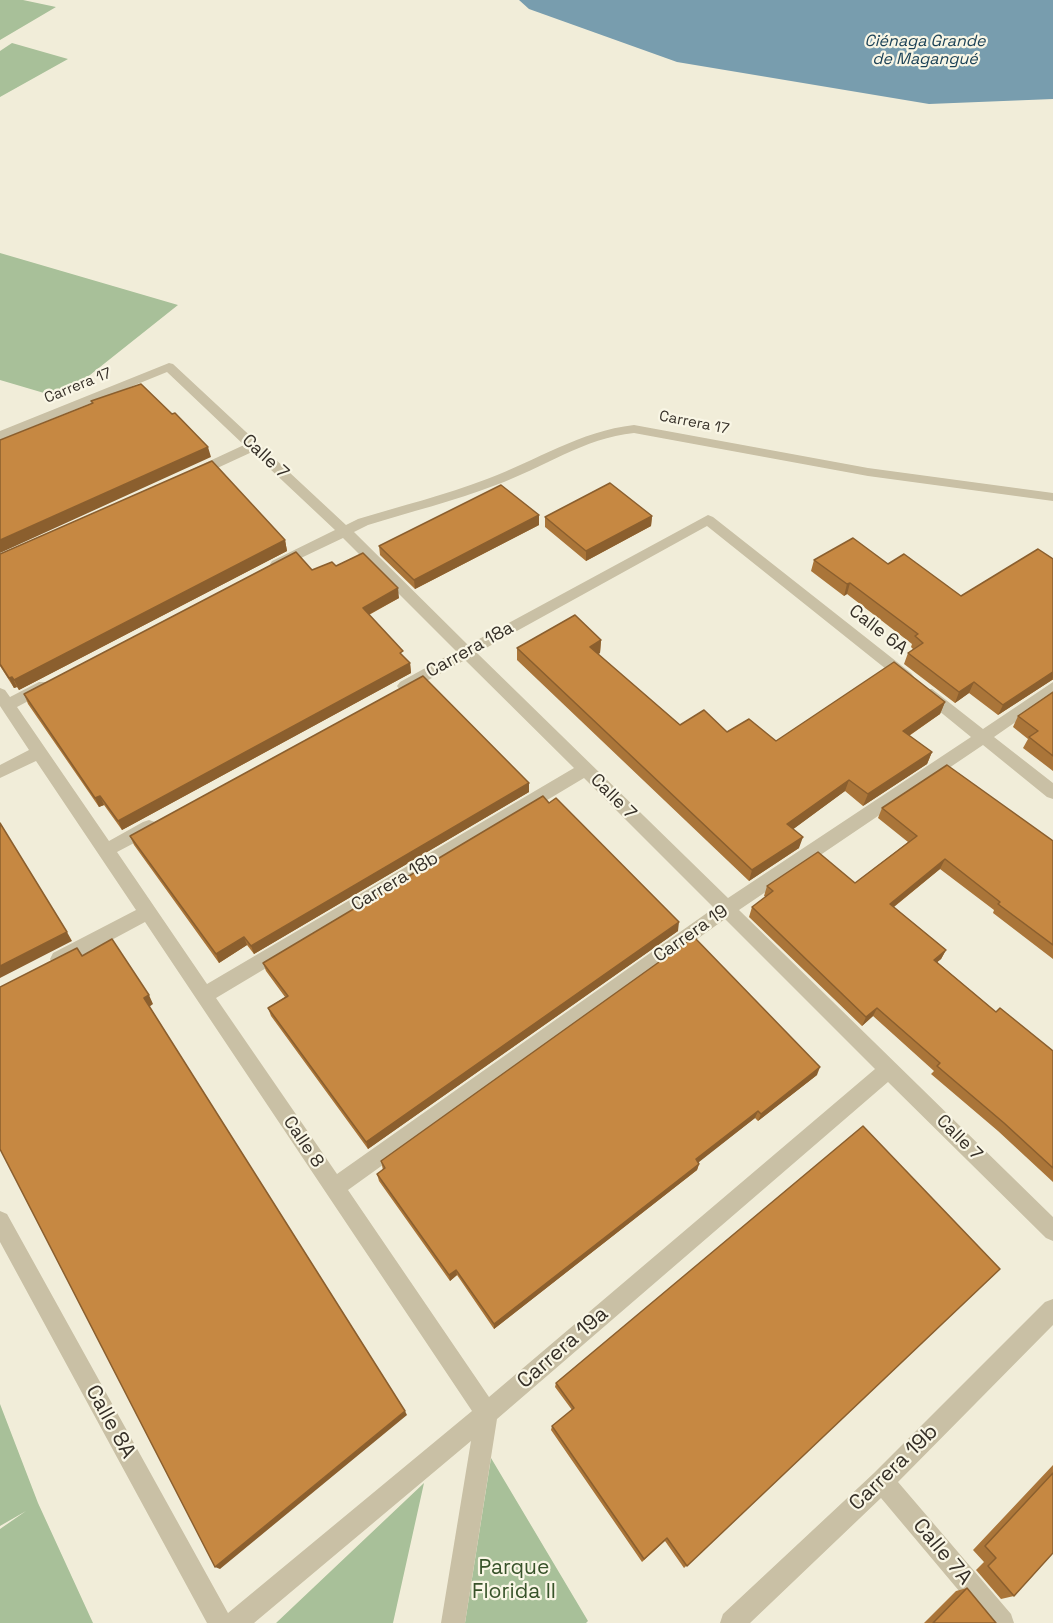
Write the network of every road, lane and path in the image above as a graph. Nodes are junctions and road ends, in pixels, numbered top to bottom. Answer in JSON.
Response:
{"nodes":[{"id":1,"x":169,"y":367,"type":"joint"},
{"id":2,"x":0,"y":436,"type":"edge"},
{"id":3,"x":253,"y":446,"type":"junction"},
{"id":4,"x":179,"y":480,"type":"edge"},
{"id":5,"x":1053,"y":497,"type":"edge"},
{"id":6,"x":708,"y":520,"type":"joint"},
{"id":7,"x":343,"y":530,"type":"junction"},
{"id":8,"x":259,"y":573,"type":"edge"},
{"id":9,"x":467,"y":652,"type":"junction"},
{"id":10,"x":60,"y":678,"type":"edge"},
{"id":11,"x":1053,"y":688,"type":"edge"},
{"id":12,"x":395,"y":692,"type":"edge"},
{"id":13,"x":4,"y":700,"type":"edge"},
{"id":14,"x":983,"y":737,"type":"junction"},
{"id":15,"x":39,"y":752,"type":"junction"},
{"id":16,"x":585,"y":769,"type":"junction"},
{"id":17,"x":0,"y":772,"type":"edge"},
{"id":18,"x":1053,"y":792,"type":"edge"},
{"id":19,"x":158,"y":822,"type":"edge"},
{"id":20,"x":106,"y":850,"type":"junction"},
{"id":21,"x":726,"y":909,"type":"junction"},
{"id":22,"x":148,"y":912,"type":"junction"},
{"id":23,"x":42,"y":968,"type":"edge"},
{"id":24,"x":204,"y":995,"type":"junction"},
{"id":25,"x":889,"y":1069,"type":"junction"},
{"id":26,"x":334,"y":1188,"type":"junction"},
{"id":27,"x":0,"y":1221,"type":"edge"},
{"id":28,"x":1053,"y":1231,"type":"edge"},
{"id":29,"x":1053,"y":1310,"type":"edge"},
{"id":30,"x":487,"y":1413,"type":"junction"},
{"id":31,"x":882,"y":1481,"type":"junction"},
{"id":32,"x":220,"y":1623,"type":"edge"},
{"id":33,"x":235,"y":1623,"type":"edge"},
{"id":34,"x":453,"y":1623,"type":"edge"},
{"id":35,"x":732,"y":1623,"type":"edge"},
{"id":36,"x":1002,"y":1623,"type":"edge"}],
"edges":[{"from":1,"to":2,"type":"street","name":"Carrera 17"},
{"from":1,"to":3,"type":"street","name":"Calle 7"},
{"from":3,"to":4,"type":"street"},
{"from":3,"to":7,"type":"street","name":"Calle 7"},
{"from":5,"to":7,"type":"street","name":"Carrera 17"},
{"from":6,"to":9,"type":"street","name":"Carrera 18a"},
{"from":6,"to":14,"type":"street","name":"Calle 6A"},
{"from":7,"to":8,"type":"street","name":"Carrera 17"},
{"from":7,"to":9,"type":"street","name":"Calle 7"},
{"from":9,"to":12,"type":"street","name":"Carrera 18a"},
{"from":9,"to":16,"type":"street","name":"Calle 7"},
{"from":10,"to":13,"type":"street"},
{"from":11,"to":14,"type":"street","name":"Carrera 19"},
{"from":13,"to":15,"type":"street","name":"Calle 8"},
{"from":14,"to":18,"type":"street","name":"Calle 6A"},
{"from":14,"to":21,"type":"street","name":"Carrera 19"},
{"from":15,"to":17,"type":"street"},
{"from":15,"to":20,"type":"street","name":"Calle 8"},
{"from":16,"to":21,"type":"street","name":"Calle 7"},
{"from":16,"to":24,"type":"street","name":"Carrera 18b"},
{"from":19,"to":20,"type":"street"},
{"from":20,"to":22,"type":"street","name":"Calle 8"},
{"from":21,"to":25,"type":"street","name":"Calle 7"},
{"from":21,"to":26,"type":"street","name":"Carrera 19"},
{"from":22,"to":23,"type":"street"},
{"from":22,"to":24,"type":"street","name":"Calle 8"},
{"from":24,"to":26,"type":"street","name":"Calle 8"},
{"from":25,"to":28,"type":"street","name":"Calle 7"},
{"from":25,"to":30,"type":"street","name":"Carrera 19a"},
{"from":26,"to":30,"type":"street","name":"Calle 8"},
{"from":27,"to":32,"type":"street","name":"Calle 8A"},
{"from":29,"to":31,"type":"street","name":"Carrera 19b"},
{"from":30,"to":33,"type":"street","name":"Carrera 19a"},
{"from":30,"to":34,"type":"street"},
{"from":31,"to":35,"type":"street","name":"Carrera 19b"},
{"from":31,"to":36,"type":"street","name":"Calle 7A"}]}
